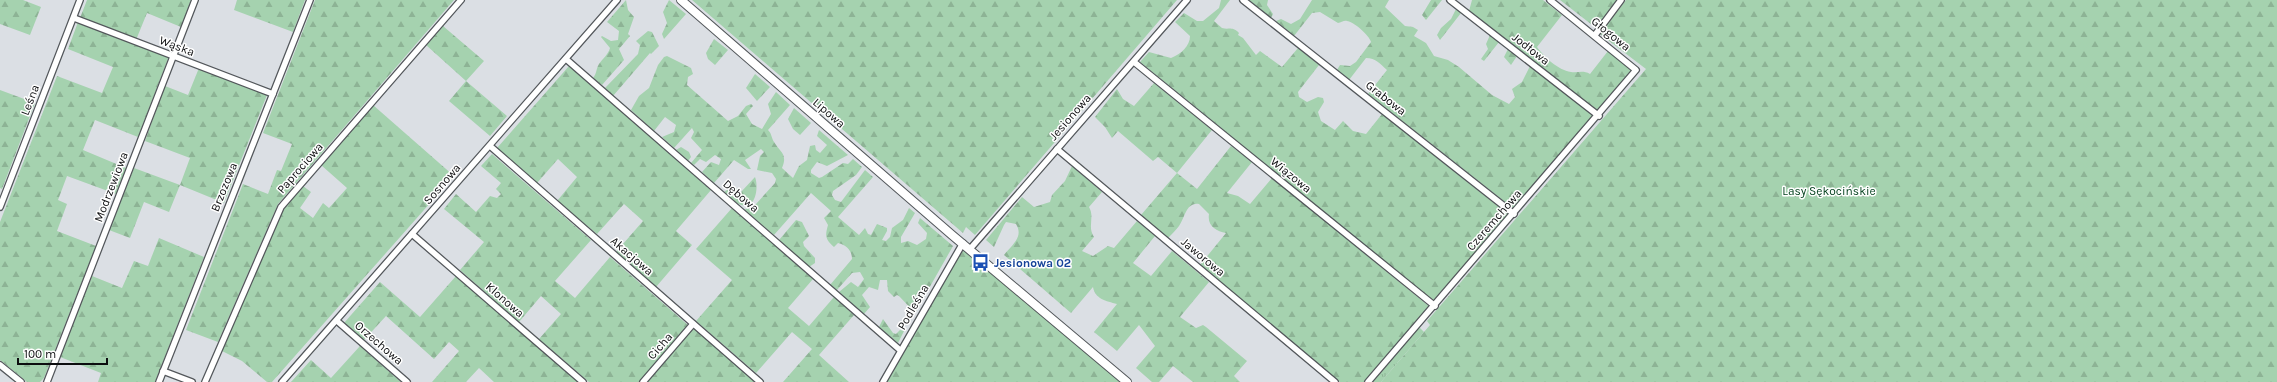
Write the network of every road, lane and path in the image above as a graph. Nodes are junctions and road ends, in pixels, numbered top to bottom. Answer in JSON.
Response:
{"nodes":[{"id":1,"x":80,"y":0,"type":"edge"},
{"id":2,"x":195,"y":0,"type":"edge"},
{"id":3,"x":310,"y":0,"type":"edge"},
{"id":4,"x":461,"y":0,"type":"edge"},
{"id":5,"x":618,"y":0,"type":"edge"},
{"id":6,"x":681,"y":0,"type":"edge"},
{"id":7,"x":1187,"y":0,"type":"edge"},
{"id":8,"x":1243,"y":0,"type":"edge"},
{"id":9,"x":1450,"y":0,"type":"edge"},
{"id":10,"x":1550,"y":0,"type":"edge"},
{"id":11,"x":1621,"y":0,"type":"edge"},
{"id":12,"x":74,"y":18,"type":"junction"},
{"id":13,"x":1595,"y":34,"type":"junction"},
{"id":14,"x":173,"y":56,"type":"junction"},
{"id":15,"x":566,"y":59,"type":"junction"},
{"id":16,"x":1134,"y":62,"type":"junction"},
{"id":17,"x":1636,"y":71,"type":"joint"},
{"id":18,"x":273,"y":94,"type":"junction"},
{"id":19,"x":1599,"y":116,"type":"junction"},
{"id":20,"x":490,"y":146,"type":"junction"},
{"id":21,"x":1058,"y":149,"type":"junction"},
{"id":22,"x":0,"y":207,"type":"edge"},
{"id":23,"x":1514,"y":214,"type":"junction"},
{"id":24,"x":412,"y":234,"type":"junction"},
{"id":25,"x":963,"y":243,"type":"junction"},
{"id":26,"x":970,"y":248,"type":"junction"},
{"id":27,"x":1435,"y":306,"type":"junction"},
{"id":28,"x":337,"y":321,"type":"junction"},
{"id":29,"x":693,"y":324,"type":"junction"},
{"id":30,"x":900,"y":350,"type":"junction"},
{"id":31,"x":0,"y":365,"type":"edge"},
{"id":32,"x":163,"y":371,"type":"junction"},
{"id":33,"x":21,"y":382,"type":"edge"},
{"id":34,"x":47,"y":382,"type":"edge"},
{"id":35,"x":159,"y":382,"type":"edge"},
{"id":36,"x":192,"y":382,"type":"edge"},
{"id":37,"x":205,"y":382,"type":"edge"},
{"id":38,"x":282,"y":382,"type":"edge"},
{"id":39,"x":407,"y":382,"type":"edge"},
{"id":40,"x":583,"y":382,"type":"edge"},
{"id":41,"x":643,"y":382,"type":"edge"},
{"id":42,"x":760,"y":382,"type":"edge"},
{"id":43,"x":883,"y":382,"type":"edge"},
{"id":44,"x":1128,"y":382,"type":"edge"},
{"id":45,"x":1335,"y":382,"type":"edge"},
{"id":46,"x":1368,"y":382,"type":"edge"}],
"edges":[{"from":1,"to":12,"type":"street","name":"Leśna"},
{"from":2,"to":14,"type":"street","name":"Modrzewiowa"},
{"from":3,"to":18,"type":"street","name":"Brzozowa"},
{"from":4,"to":37,"type":"street","name":"Paprociowa"},
{"from":5,"to":15,"type":"street","name":"Sosnowa"},
{"from":6,"to":25,"type":"street","name":"Lipowa"},
{"from":7,"to":16,"type":"street","name":"Jesionowa"},
{"from":8,"to":23,"type":"street","name":"Grabowa"},
{"from":9,"to":19,"type":"street","name":"Jodłowa"},
{"from":10,"to":13,"type":"street","name":"Głogowa"},
{"from":11,"to":13,"type":"street"},
{"from":12,"to":14,"type":"street","name":"Wąska"},
{"from":12,"to":22,"type":"street","name":"Leśna"},
{"from":13,"to":17,"type":"street","name":"Głogowa"},
{"from":14,"to":18,"type":"street","name":"Wąska"},
{"from":14,"to":34,"type":"street","name":"Modrzewiowa"},
{"from":15,"to":20,"type":"street","name":"Sosnowa"},
{"from":15,"to":30,"type":"street","name":"Dębowa"},
{"from":16,"to":21,"type":"street","name":"Jesionowa"},
{"from":16,"to":27,"type":"street","name":"Wiązowa"},
{"from":17,"to":19,"type":"street","name":"Czeremchowa"},
{"from":18,"to":32,"type":"street","name":"Brzozowa"},
{"from":19,"to":23,"type":"street","name":"Czeremchowa"},
{"from":20,"to":24,"type":"street","name":"Sosnowa"},
{"from":20,"to":29,"type":"street","name":"Akacjowa"},
{"from":21,"to":26,"type":"street","name":"Jesionowa"},
{"from":21,"to":45,"type":"street","name":"Jaworowa"},
{"from":23,"to":27,"type":"street","name":"Czeremchowa"},
{"from":24,"to":28,"type":"street","name":"Sosnowa"},
{"from":24,"to":40,"type":"street","name":"Klonowa"},
{"from":25,"to":26,"type":"street","name":"Lipowa"},
{"from":25,"to":30,"type":"street","name":"Podleśna"},
{"from":26,"to":44,"type":"street","name":"Lipowa"},
{"from":27,"to":46,"type":"street","name":"Czeremchowa"},
{"from":28,"to":38,"type":"street","name":"Sosnowa"},
{"from":28,"to":39,"type":"street","name":"Orzechowa"},
{"from":29,"to":41,"type":"street","name":"Cicha"},
{"from":29,"to":42,"type":"street","name":"Akacjowa"},
{"from":30,"to":43,"type":"street","name":"Podleśna"},
{"from":31,"to":33,"type":"street"},
{"from":32,"to":35,"type":"street","name":"Brzozowa"},
{"from":32,"to":36,"type":"street"}]}
